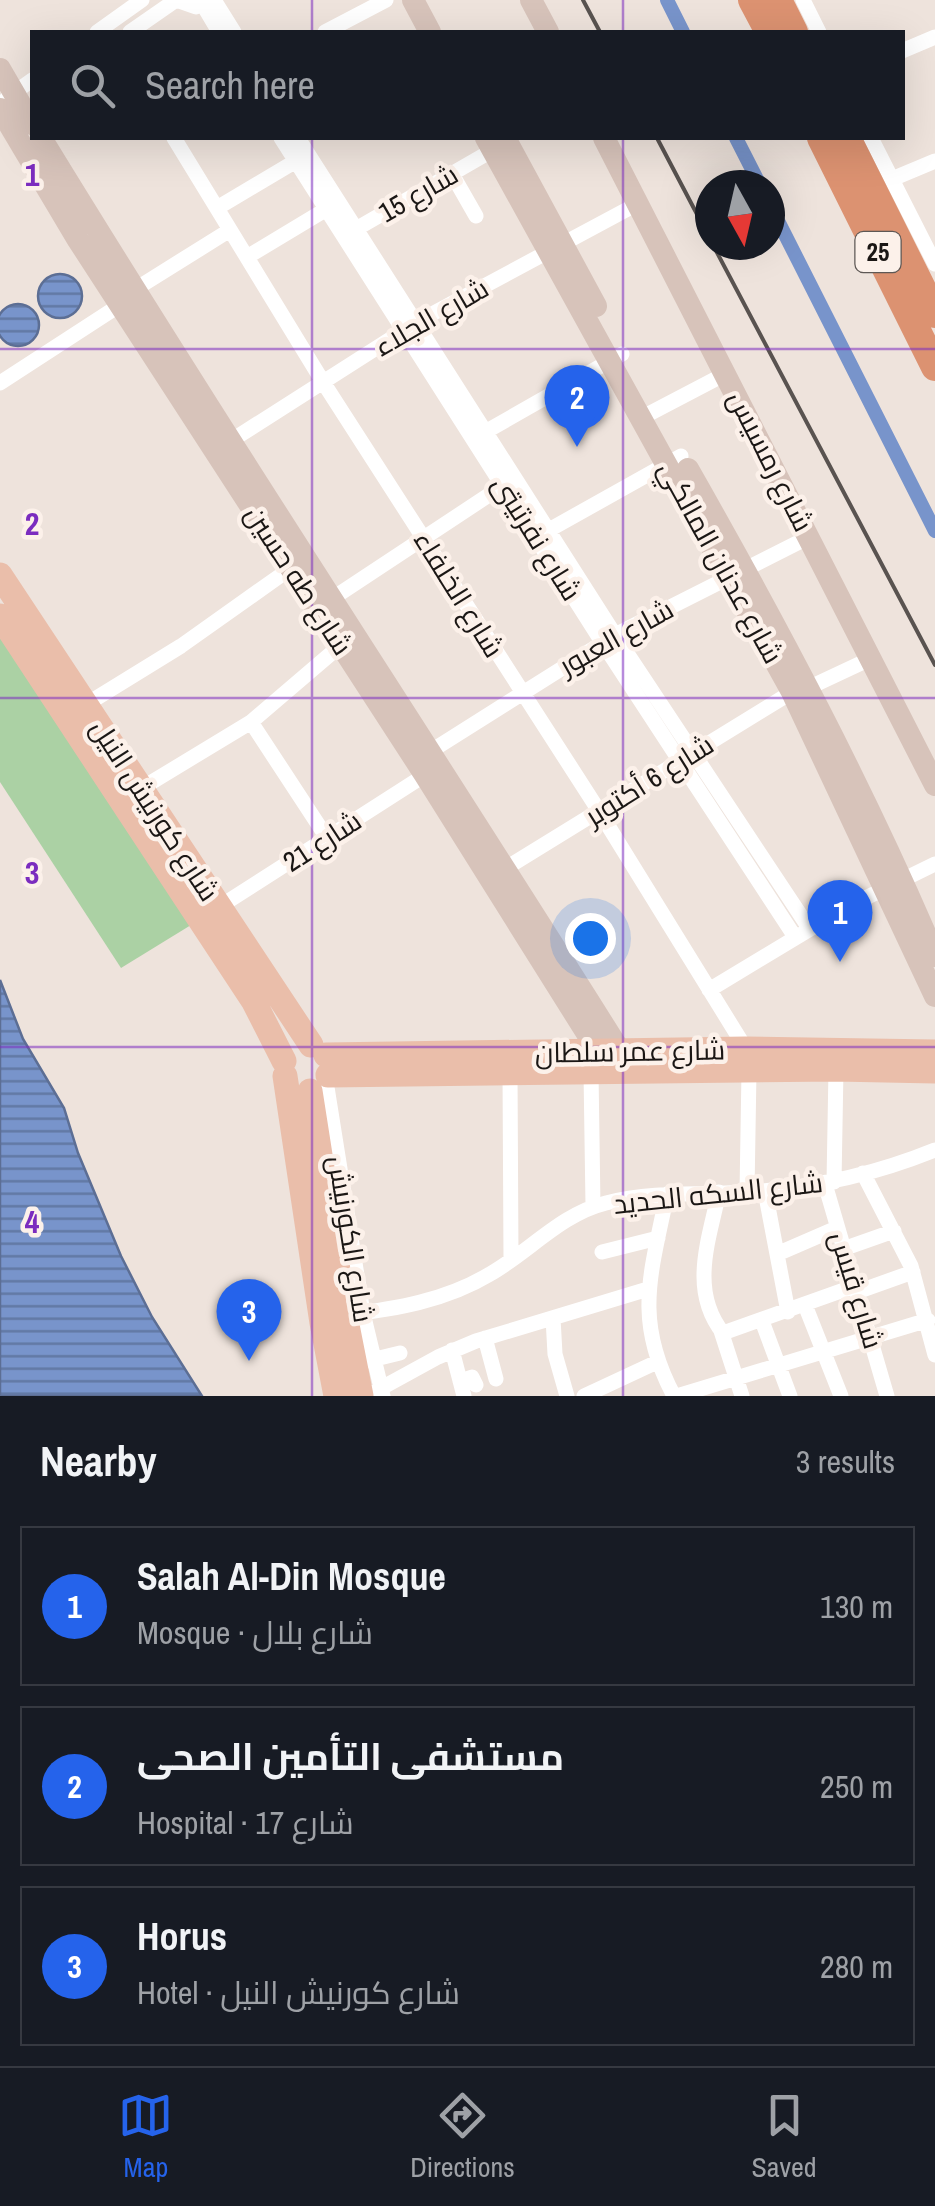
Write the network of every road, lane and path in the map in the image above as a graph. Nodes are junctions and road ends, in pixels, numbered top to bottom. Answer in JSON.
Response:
{"nodes":[{"id":1,"x":142,"y":0,"type":"edge"},
{"id":2,"x":176,"y":0,"type":"edge"},
{"id":3,"x":386,"y":0,"type":"edge"},
{"id":4,"x":412,"y":0,"type":"edge"},
{"id":5,"x":430,"y":0,"type":"edge"},
{"id":6,"x":531,"y":0,"type":"edge"},
{"id":7,"x":752,"y":0,"type":"edge"},
{"id":8,"x":778,"y":0,"type":"edge"},
{"id":9,"x":803,"y":0,"type":"edge"},
{"id":10,"x":210,"y":2,"type":"edge"},
{"id":11,"x":100,"y":30,"type":"edge"},
{"id":12,"x":133,"y":30,"type":"edge"},
{"id":13,"x":219,"y":30,"type":"edge"},
{"id":14,"x":232,"y":30,"type":"edge"},
{"id":15,"x":329,"y":30,"type":"edge"},
{"id":16,"x":429,"y":30,"type":"edge"},
{"id":17,"x":447,"y":30,"type":"edge"},
{"id":18,"x":547,"y":30,"type":"edge"},
{"id":19,"x":767,"y":30,"type":"edge"},
{"id":20,"x":793,"y":30,"type":"edge"},
{"id":21,"x":818,"y":30,"type":"edge"},
{"id":22,"x":935,"y":37,"type":"edge"},
{"id":23,"x":905,"y":49,"type":"edge"},
{"id":24,"x":0,"y":70,"type":"edge"},
{"id":25,"x":18,"y":105,"type":"edge"},
{"id":26,"x":38,"y":140,"type":"edge"},
{"id":27,"x":41,"y":140,"type":"edge"},
{"id":28,"x":175,"y":140,"type":"edge"},
{"id":29,"x":282,"y":140,"type":"edge"},
{"id":30,"x":299,"y":140,"type":"edge"},
{"id":31,"x":605,"y":140,"type":"edge"},
{"id":32,"x":822,"y":140,"type":"edge"},
{"id":33,"x":848,"y":140,"type":"edge"},
{"id":34,"x":872,"y":140,"type":"edge"},
{"id":35,"x":495,"y":142,"type":"edge"},
{"id":36,"x":296,"y":161,"type":"junction"},
{"id":37,"x":935,"y":161,"type":"edge"},
{"id":38,"x":452,"y":174,"type":"junction"},
{"id":39,"x":892,"y":179,"type":"junction"},
{"id":40,"x":639,"y":203,"type":"junction"},
{"id":41,"x":217,"y":208,"type":"junction"},
{"id":42,"x":325,"y":210,"type":"junction"},
{"id":43,"x":476,"y":216,"type":"dead end"},
{"id":44,"x":230,"y":230,"type":"junction"},
{"id":45,"x":349,"y":232,"type":"junction"},
{"id":46,"x":556,"y":248,"type":"junction"},
{"id":47,"x":247,"y":258,"type":"junction"},
{"id":48,"x":935,"y":264,"type":"edge"},
{"id":49,"x":127,"y":297,"type":"junction"},
{"id":50,"x":935,"y":314,"type":"edge"},
{"id":51,"x":411,"y":326,"type":"junction"},
{"id":52,"x":616,"y":357,"type":"junction"},
{"id":53,"x":935,"y":367,"type":"edge"},
{"id":54,"x":727,"y":374,"type":"junction"},
{"id":55,"x":324,"y":382,"type":"junction"},
{"id":56,"x":0,"y":383,"type":"edge"},
{"id":57,"x":648,"y":414,"type":"junction"},
{"id":58,"x":480,"y":434,"type":"junction"},
{"id":59,"x":230,"y":442,"type":"junction"},
{"id":60,"x":674,"y":460,"type":"junction"},
{"id":61,"x":504,"y":485,"type":"junction"},
{"id":62,"x":542,"y":533,"type":"junction"},
{"id":63,"x":809,"y":537,"type":"junction"},
{"id":64,"x":424,"y":538,"type":"junction"},
{"id":65,"x":290,"y":568,"type":"junction"},
{"id":66,"x":737,"y":571,"type":"junction"},
{"id":67,"x":0,"y":576,"type":"edge"},
{"id":68,"x":325,"y":604,"type":"junction"},
{"id":69,"x":0,"y":616,"type":"edge"},
{"id":70,"x":609,"y":639,"type":"junction"},
{"id":71,"x":341,"y":645,"type":"junction"},
{"id":72,"x":872,"y":658,"type":"junction"},
{"id":73,"x":800,"y":690,"type":"junction"},
{"id":74,"x":522,"y":692,"type":"junction"},
{"id":75,"x":75,"y":711,"type":"junction"},
{"id":76,"x":250,"y":722,"type":"junction"},
{"id":77,"x":431,"y":750,"type":"junction"},
{"id":78,"x":687,"y":757,"type":"junction"},
{"id":79,"x":425,"y":775,"type":"junction"},
{"id":80,"x":935,"y":785,"type":"edge"},
{"id":81,"x":142,"y":788,"type":"junction"},
{"id":82,"x":599,"y":812,"type":"junction"},
{"id":83,"x":327,"y":838,"type":"junction"},
{"id":84,"x":935,"y":864,"type":"edge"},
{"id":85,"x":506,"y":868,"type":"junction"},
{"id":86,"x":894,"y":884,"type":"junction"},
{"id":87,"x":219,"y":907,"type":"junction"},
{"id":88,"x":802,"y":933,"type":"junction"},
{"id":89,"x":935,"y":956,"type":"edge"},
{"id":90,"x":709,"y":990,"type":"junction"},
{"id":91,"x":935,"y":996,"type":"edge"},
{"id":92,"x":600,"y":1047,"type":"junction"},
{"id":93,"x":935,"y":1052,"type":"edge"},
{"id":94,"x":748,"y":1060,"type":"junction"},
{"id":95,"x":285,"y":1069,"type":"junction"},
{"id":96,"x":320,"y":1069,"type":"junction"},
{"id":97,"x":836,"y":1069,"type":"junction"},
{"id":98,"x":935,"y":1071,"type":"edge"},
{"id":99,"x":510,"y":1072,"type":"junction"},
{"id":100,"x":935,"y":1150,"type":"edge"},
{"id":101,"x":863,"y":1173,"type":"junction"},
{"id":102,"x":830,"y":1183,"type":"junction"},
{"id":103,"x":764,"y":1191,"type":"junction"},
{"id":104,"x":719,"y":1192,"type":"junction"},
{"id":105,"x":747,"y":1192,"type":"junction"},
{"id":106,"x":667,"y":1194,"type":"junction"},
{"id":107,"x":593,"y":1206,"type":"junction"},
{"id":108,"x":837,"y":1228,"type":"junction"},
{"id":109,"x":894,"y":1230,"type":"junction"},
{"id":110,"x":658,"y":1238,"type":"junction"},
{"id":111,"x":843,"y":1249,"type":"junction"},
{"id":112,"x":602,"y":1252,"type":"dead end"},
{"id":113,"x":777,"y":1254,"type":"junction"},
{"id":114,"x":510,"y":1260,"type":"junction"},
{"id":115,"x":914,"y":1272,"type":"junction"},
{"id":116,"x":856,"y":1289,"type":"junction"},
{"id":117,"x":648,"y":1290,"type":"junction"},
{"id":118,"x":806,"y":1305,"type":"junction"},
{"id":119,"x":788,"y":1312,"type":"junction"},
{"id":120,"x":354,"y":1314,"type":"junction"},
{"id":121,"x":554,"y":1318,"type":"junction"},
{"id":122,"x":928,"y":1320,"type":"junction"},
{"id":123,"x":762,"y":1321,"type":"junction"},
{"id":124,"x":720,"y":1331,"type":"junction"},
{"id":125,"x":485,"y":1338,"type":"junction"},
{"id":126,"x":872,"y":1338,"type":"junction"},
{"id":127,"x":452,"y":1350,"type":"junction"},
{"id":128,"x":824,"y":1352,"type":"junction"},
{"id":129,"x":400,"y":1354,"type":"dead end"},
{"id":130,"x":935,"y":1355,"type":"edge"},
{"id":131,"x":363,"y":1361,"type":"junction"},
{"id":132,"x":657,"y":1362,"type":"junction"},
{"id":133,"x":779,"y":1365,"type":"junction"},
{"id":134,"x":735,"y":1378,"type":"junction"},
{"id":135,"x":496,"y":1379,"type":"dead end"},
{"id":136,"x":466,"y":1387,"type":"edge"},
{"id":137,"x":673,"y":1393,"type":"edge"},
{"id":138,"x":371,"y":1394,"type":"edge"},
{"id":139,"x":336,"y":1396,"type":"edge"},
{"id":140,"x":567,"y":1396,"type":"edge"},
{"id":141,"x":586,"y":1396,"type":"edge"},
{"id":142,"x":654,"y":1396,"type":"edge"},
{"id":143,"x":742,"y":1396,"type":"edge"},
{"id":144,"x":790,"y":1396,"type":"edge"},
{"id":145,"x":841,"y":1396,"type":"edge"},
{"id":146,"x":887,"y":1396,"type":"edge"}],
"edges":[{"from":1,"to":11,"type":"street"},
{"from":2,"to":10,"type":"street"},
{"from":2,"to":12,"type":"street"},
{"from":3,"to":15,"type":"street"},
{"from":4,"to":16,"type":"main road"},
{"from":5,"to":17,"type":"main road"},
{"from":6,"to":18,"type":"main road"},
{"from":7,"to":19,"type":"highway"},
{"from":8,"to":20,"type":"highway"},
{"from":9,"to":21,"type":"street"},
{"from":10,"to":13,"type":"street"},
{"from":10,"to":14,"type":"street"},
{"from":22,"to":23,"type":"street"},
{"from":24,"to":25,"type":"main road","name":"شارع طه حسين"},
{"from":26,"to":49,"type":"main road","name":"شارع طه حسين"},
{"from":27,"to":49,"type":"main road","name":"شارع طه حسين"},
{"from":28,"to":41,"type":"street","name":"شارع الخلفاء"},
{"from":29,"to":36,"type":"street","name":"شارع نفرتيتى"},
{"from":30,"to":45,"type":"street","name":"شارع نفرتيتى"},
{"from":31,"to":40,"type":"main road","name":"شارع رمسيس"},
{"from":32,"to":53,"type":"highway","number":"25"},
{"from":33,"to":50,"type":"highway","number":"25"},
{"from":34,"to":39,"type":"street"},
{"from":35,"to":38,"type":"street","name":"شارع 15"},
{"from":35,"to":46,"type":"main road","name":"شارع عدنان المالكي"},
{"from":36,"to":41,"type":"street"},
{"from":36,"to":42,"type":"street","name":"شارع نفرتيتى"},
{"from":37,"to":39,"type":"street"},
{"from":38,"to":43,"type":"street"},
{"from":38,"to":45,"type":"street","name":"شارع 15"},
{"from":39,"to":48,"type":"street"},
{"from":40,"to":46,"type":"street","name":"شارع الجلاء"},
{"from":40,"to":54,"type":"main road","name":"شارع رمسيس"},
{"from":41,"to":44,"type":"street","name":"شارع الخلفاء"},
{"from":42,"to":45,"type":"street","name":"شارع نفرتيتى"},
{"from":42,"to":47,"type":"street"},
{"from":44,"to":47,"type":"street","name":"شارع الخلفاء"},
{"from":44,"to":49,"type":"street"},
{"from":45,"to":51,"type":"street","name":"شارع نفرتيتى"},
{"from":46,"to":51,"type":"street","name":"شارع الجلاء"},
{"from":46,"to":52,"type":"main road","name":"شارع عدنان المالكي"},
{"from":47,"to":55,"type":"street","name":"شارع الخلفاء"},
{"from":49,"to":56,"type":"street"},
{"from":49,"to":59,"type":"main road","name":"شارع طه حسين"},
{"from":49,"to":65,"type":"main road","name":"شارع طه حسين"},
{"from":51,"to":55,"type":"street","name":"شارع الجلاء"},
{"from":51,"to":58,"type":"street","name":"شارع نفرتيتى"},
{"from":52,"to":57,"type":"main road","name":"شارع عدنان المالكي"},
{"from":52,"to":58,"type":"street"},
{"from":54,"to":57,"type":"street"},
{"from":54,"to":63,"type":"main road","name":"شارع رمسيس"},
{"from":55,"to":59,"type":"street","name":"شارع الجلاء"},
{"from":55,"to":64,"type":"street","name":"شارع الخلفاء"},
{"from":57,"to":60,"type":"main road","name":"شارع عدنان المالكي"},
{"from":58,"to":61,"type":"street","name":"شارع نفرتيتى"},
{"from":58,"to":62,"type":"street","name":"شارع نفرتيتى"},
{"from":59,"to":68,"type":"main road","name":"شارع طه حسين"},
{"from":60,"to":62,"type":"street"},
{"from":60,"to":66,"type":"main road","name":"شارع عدنان المالكي"},
{"from":61,"to":62,"type":"street","name":"شارع نفرتيتى"},
{"from":61,"to":64,"type":"street"},
{"from":62,"to":70,"type":"street","name":"شارع نفرتيتى"},
{"from":63,"to":66,"type":"street","name":"شارع العبور"},
{"from":63,"to":72,"type":"main road","name":"شارع رمسيس"},
{"from":64,"to":68,"type":"street"},
{"from":64,"to":74,"type":"street","name":"شارع الخلفاء"},
{"from":65,"to":68,"type":"main road","name":"شارع طه حسين"},
{"from":65,"to":75,"type":"street"},
{"from":66,"to":70,"type":"street","name":"شارع العبور"},
{"from":66,"to":73,"type":"main road","name":"شارع عدنان المالكي"},
{"from":67,"to":75,"type":"main road","name":"شارع كورنيش النيل"},
{"from":68,"to":71,"type":"main road","name":"شارع طه حسين"},
{"from":68,"to":77,"type":"main road","name":"شارع طه حسين"},
{"from":69,"to":75,"type":"main road","name":"شارع كورنيش النيل"},
{"from":70,"to":74,"type":"street","name":"شارع العبور"},
{"from":70,"to":78,"type":"street","name":"شارع نفرتيتى"},
{"from":71,"to":76,"type":"street"},
{"from":71,"to":79,"type":"main road","name":"شارع طه حسين"},
{"from":72,"to":73,"type":"street","name":"شارع 6 أكتوبر"},
{"from":72,"to":80,"type":"main road","name":"شارع رمسيس"},
{"from":73,"to":78,"type":"street","name":"شارع 6 أكتوبر"},
{"from":73,"to":86,"type":"main road","name":"شارع عدنان المالكي"},
{"from":74,"to":77,"type":"street","name":"شارع العبور"},
{"from":74,"to":82,"type":"street","name":"شارع الخلفاء"},
{"from":75,"to":81,"type":"main road","name":"شارع كورنيش النيل"},
{"from":75,"to":95,"type":"main road","name":"شارع كورنيش النيل"},
{"from":76,"to":81,"type":"street"},
{"from":76,"to":83,"type":"street"},
{"from":77,"to":85,"type":"main road","name":"شارع طه حسين"},
{"from":78,"to":82,"type":"street","name":"شارع 6 أكتوبر"},
{"from":78,"to":88,"type":"street","name":"شارع نفرتيتى"},
{"from":79,"to":83,"type":"street","name":"شارع 21"},
{"from":79,"to":92,"type":"main road","name":"شارع طه حسين"},
{"from":81,"to":87,"type":"main road","name":"شارع كورنيش النيل"},
{"from":82,"to":85,"type":"street","name":"شارع 6 أكتوبر"},
{"from":82,"to":90,"type":"street","name":"شارع الخلفاء"},
{"from":83,"to":87,"type":"street","name":"شارع 21"},
{"from":84,"to":86,"type":"street"},
{"from":85,"to":92,"type":"main road","name":"شارع طه حسين"},
{"from":86,"to":88,"type":"street"},
{"from":86,"to":89,"type":"main road","name":"شارع عدنان المالكي"},
{"from":86,"to":91,"type":"main road","name":"شارع عدنان المالكي"},
{"from":87,"to":96,"type":"main road","name":"شارع كورنيش النيل"},
{"from":88,"to":90,"type":"street"},
{"from":90,"to":94,"type":"street","name":"شارع الخلفاء"},
{"from":92,"to":94,"type":"main road","name":"شارع عمر سلطان"},
{"from":92,"to":94,"type":"main road","name":"شارع عمر سلطان"},
{"from":92,"to":96,"type":"main road","name":"شارع عمر سلطان"},
{"from":92,"to":99,"type":"main road","name":"شارع عمر سلطان"},
{"from":92,"to":107,"type":"street"},
{"from":93,"to":94,"type":"main road","name":"شارع عمر سلطان"},
{"from":94,"to":97,"type":"main road","name":"شارع عمر سلطان"},
{"from":94,"to":105,"type":"street"},
{"from":95,"to":96,"type":"main road"},
{"from":95,"to":96,"type":"main road"},
{"from":95,"to":139,"type":"main road","name":"شارع كورنيش النيل"},
{"from":96,"to":99,"type":"main road","name":"شارع عمر سلطان"},
{"from":96,"to":120,"type":"main road","name":"شارع كورنيش النيل"},
{"from":97,"to":98,"type":"main road","name":"شارع عمر سلطان"},
{"from":97,"to":102,"type":"street","name":"شارع قيس"},
{"from":99,"to":114,"type":"street"},
{"from":100,"to":101,"type":"street","name":"شارع السكه الحديد"},
{"from":101,"to":102,"type":"street","name":"شارع السكه الحديد"},
{"from":101,"to":109,"type":"street"},
{"from":102,"to":103,"type":"street","name":"شارع السكه الحديد"},
{"from":102,"to":108,"type":"street","name":"شارع قيس"},
{"from":103,"to":105,"type":"street","name":"شارع السكه الحديد"},
{"from":103,"to":113,"type":"street"},
{"from":104,"to":105,"type":"street","name":"شارع السكه الحديد"},
{"from":104,"to":106,"type":"street","name":"شارع السكه الحديد"},
{"from":104,"to":124,"type":"street"},
{"from":106,"to":107,"type":"street","name":"شارع السكه الحديد"},
{"from":106,"to":110,"type":"street"},
{"from":107,"to":114,"type":"street","name":"شارع السكه الحديد"},
{"from":108,"to":111,"type":"street","name":"شارع قيس"},
{"from":108,"to":113,"type":"street"},
{"from":109,"to":111,"type":"street"},
{"from":109,"to":115,"type":"street"},
{"from":110,"to":112,"type":"street"},
{"from":110,"to":117,"type":"street"},
{"from":111,"to":116,"type":"street","name":"شارع قيس"},
{"from":113,"to":119,"type":"street"},
{"from":114,"to":120,"type":"street","name":"شارع السكه الحديد"},
{"from":115,"to":116,"type":"street"},
{"from":115,"to":122,"type":"street"},
{"from":116,"to":118,"type":"street"},
{"from":116,"to":126,"type":"street","name":"شارع قيس"},
{"from":117,"to":121,"type":"street"},
{"from":117,"to":132,"type":"street"},
{"from":118,"to":119,"type":"street"},
{"from":118,"to":128,"type":"street"},
{"from":119,"to":123,"type":"street"},
{"from":120,"to":131,"type":"main road","name":"شارع كورنيش النيل"},
{"from":121,"to":125,"type":"street"},
{"from":121,"to":140,"type":"street"},
{"from":122,"to":126,"type":"street"},
{"from":122,"to":130,"type":"street"},
{"from":123,"to":124,"type":"street"},
{"from":123,"to":133,"type":"street"},
{"from":124,"to":134,"type":"street"},
{"from":125,"to":127,"type":"street"},
{"from":125,"to":135,"type":"street"},
{"from":126,"to":128,"type":"street"},
{"from":126,"to":146,"type":"street","name":"شارع قيس"},
{"from":127,"to":136,"type":"street"},
{"from":127,"to":138,"type":"street"},
{"from":128,"to":133,"type":"street"},
{"from":128,"to":145,"type":"street"},
{"from":129,"to":131,"type":"street"},
{"from":131,"to":138,"type":"main road","name":"شارع كورنيش النيل"},
{"from":132,"to":137,"type":"street"},
{"from":132,"to":141,"type":"street"},
{"from":133,"to":134,"type":"street"},
{"from":133,"to":144,"type":"street"},
{"from":134,"to":137,"type":"street"},
{"from":134,"to":143,"type":"street"},
{"from":137,"to":142,"type":"street"}]}
